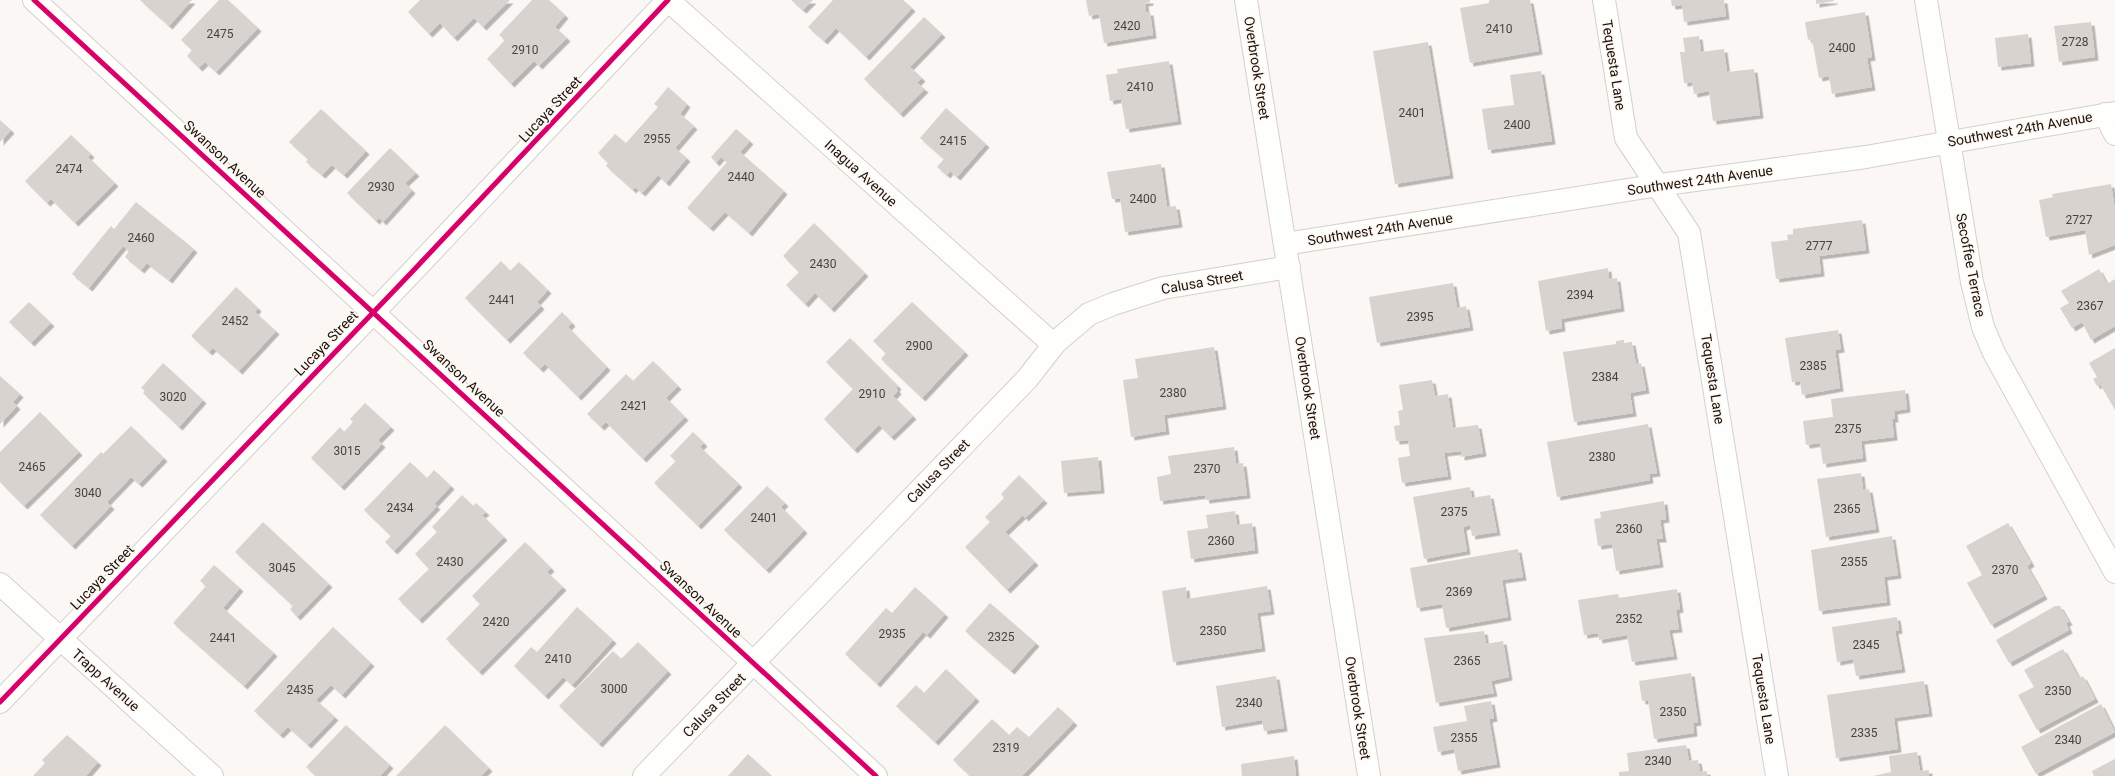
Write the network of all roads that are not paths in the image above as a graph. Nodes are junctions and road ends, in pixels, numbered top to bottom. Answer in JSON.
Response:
{"nodes":[{"id":1,"x":34,"y":0,"type":"edge"},
{"id":2,"x":668,"y":0,"type":"edge"},
{"id":3,"x":1246,"y":0,"type":"edge"},
{"id":4,"x":1604,"y":0,"type":"edge"},
{"id":5,"x":1926,"y":0,"type":"edge"},
{"id":6,"x":2110,"y":114,"type":"edge"},
{"id":7,"x":2115,"y":134,"type":"edge"},
{"id":8,"x":1949,"y":142,"type":"junction"},
{"id":9,"x":1659,"y":185,"type":"junction"},
{"id":10,"x":1285,"y":244,"type":"junction"},
{"id":11,"x":1289,"y":267,"type":"junction"},
{"id":12,"x":374,"y":312,"type":"junction"},
{"id":13,"x":1054,"y":346,"type":"junction"},
{"id":14,"x":2115,"y":572,"type":"edge"},
{"id":15,"x":0,"y":584,"type":"edge"},
{"id":16,"x":60,"y":639,"type":"junction"},
{"id":17,"x":754,"y":664,"type":"junction"},
{"id":18,"x":0,"y":702,"type":"edge"},
{"id":19,"x":212,"y":776,"type":"edge"},
{"id":20,"x":644,"y":776,"type":"edge"},
{"id":21,"x":876,"y":776,"type":"edge"},
{"id":22,"x":1369,"y":776,"type":"edge"},
{"id":23,"x":1777,"y":776,"type":"edge"}],
"edges":[{"from":1,"to":12,"type":"street","name":"Swanson Avenue"},
{"from":2,"to":12,"type":"street","name":"Lucaya Street"},
{"from":2,"to":13,"type":"street","name":"Inagua Avenue"},
{"from":3,"to":10,"type":"street","name":"Overbrook Street"},
{"from":4,"to":9,"type":"street","name":"Tequesta Lane"},
{"from":5,"to":8,"type":"street","name":"Secoffee Terrace"},
{"from":6,"to":7,"type":"street"},
{"from":6,"to":8,"type":"street","name":"Southwest 24th Avenue"},
{"from":8,"to":9,"type":"street","name":"Southwest 24th Avenue"},
{"from":8,"to":14,"type":"street","name":"Secoffee Terrace"},
{"from":9,"to":10,"type":"street","name":"Southwest 24th Avenue"},
{"from":9,"to":23,"type":"street","name":"Tequesta Lane"},
{"from":10,"to":11,"type":"street","name":"Overbrook Street"},
{"from":11,"to":13,"type":"street","name":"Calusa Street"},
{"from":11,"to":22,"type":"street","name":"Overbrook Street"},
{"from":12,"to":16,"type":"street","name":"Lucaya Street"},
{"from":12,"to":17,"type":"street","name":"Swanson Avenue"},
{"from":13,"to":17,"type":"street","name":"Calusa Street"},
{"from":15,"to":16,"type":"street","name":"Trapp Avenue"},
{"from":16,"to":18,"type":"street","name":"Lucaya Street"},
{"from":16,"to":19,"type":"street","name":"Trapp Avenue"},
{"from":17,"to":20,"type":"street","name":"Calusa Street"},
{"from":17,"to":21,"type":"street","name":"Swanson Avenue"}]}
